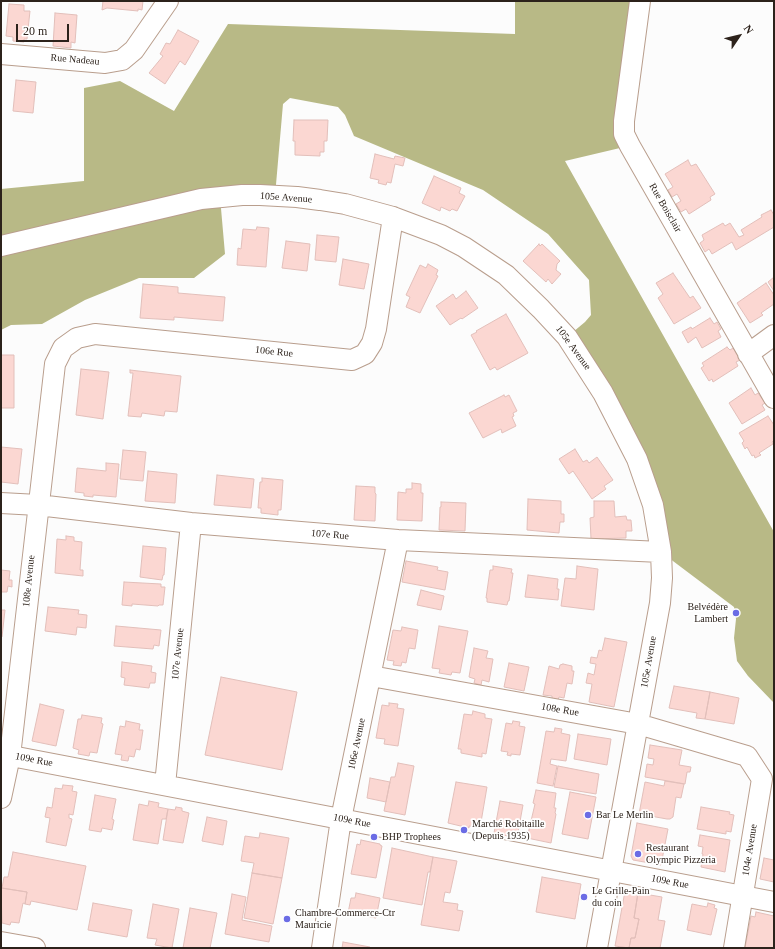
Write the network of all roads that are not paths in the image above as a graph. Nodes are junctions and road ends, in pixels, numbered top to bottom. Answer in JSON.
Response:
{"nodes":[{"id":1,"x":168,"y":1,"type":"edge"},
{"id":2,"x":640,"y":1,"type":"edge"},
{"id":3,"x":1,"y":54,"type":"edge"},
{"id":4,"x":393,"y":218,"type":"junction"},
{"id":5,"x":1,"y":246,"type":"edge"},
{"id":6,"x":774,"y":335,"type":"edge"},
{"id":7,"x":748,"y":354,"type":"junction"},
{"id":8,"x":55,"y":364,"type":"joint"},
{"id":9,"x":774,"y":398,"type":"edge"},
{"id":10,"x":1,"y":503,"type":"edge"},
{"id":11,"x":38,"y":505,"type":"junction"},
{"id":12,"x":191,"y":523,"type":"junction"},
{"id":13,"x":398,"y":540,"type":"junction"},
{"id":14,"x":661,"y":552,"type":"junction"},
{"id":15,"x":370,"y":676,"type":"junction"},
{"id":16,"x":638,"y":724,"type":"junction"},
{"id":17,"x":5,"y":755,"type":"edge"},
{"id":18,"x":747,"y":756,"type":"joint"},
{"id":19,"x":165,"y":785,"type":"junction"},
{"id":20,"x":1,"y":798,"type":"edge"},
{"id":21,"x":341,"y":819,"type":"junction"},
{"id":22,"x":611,"y":870,"type":"junction"},
{"id":23,"x":743,"y":896,"type":"junction"},
{"id":24,"x":774,"y":902,"type":"edge"},
{"id":25,"x":1,"y":942,"type":"edge"},
{"id":26,"x":35,"y":948,"type":"edge"},
{"id":27,"x":322,"y":948,"type":"edge"},
{"id":28,"x":597,"y":948,"type":"edge"},
{"id":29,"x":734,"y":948,"type":"edge"}],
"edges":[{"from":1,"to":3,"type":"street","name":"Rue Nadeau"},
{"from":2,"to":7,"type":"street","name":"Rue Boisclair"},
{"from":4,"to":5,"type":"street","name":"105e Avenue"},
{"from":4,"to":8,"type":"street","name":"106e Rue"},
{"from":4,"to":14,"type":"street","name":"105e Avenue"},
{"from":6,"to":7,"type":"street"},
{"from":7,"to":9,"type":"street","name":"Rue Boisclair"},
{"from":8,"to":11,"type":"street","name":"108e Avenue"},
{"from":10,"to":11,"type":"street","name":"107e Rue"},
{"from":11,"to":12,"type":"street","name":"107e Rue"},
{"from":11,"to":17,"type":"street","name":"108e Avenue"},
{"from":12,"to":13,"type":"street","name":"107e Rue"},
{"from":12,"to":19,"type":"street","name":"107e Avenue"},
{"from":13,"to":14,"type":"street","name":"107e Rue"},
{"from":13,"to":15,"type":"street","name":"106e Avenue"},
{"from":14,"to":16,"type":"street","name":"105e Avenue"},
{"from":15,"to":16,"type":"street","name":"108e Rue"},
{"from":15,"to":21,"type":"street","name":"106e Avenue"},
{"from":16,"to":18,"type":"street","name":"108e Rue"},
{"from":16,"to":22,"type":"street","name":"105e Avenue"},
{"from":17,"to":19,"type":"street","name":"109e Rue"},
{"from":17,"to":20,"type":"street","name":"108e Avenue"},
{"from":18,"to":23,"type":"street","name":"104e Avenue"},
{"from":19,"to":21,"type":"street","name":"109e Rue"},
{"from":21,"to":22,"type":"street","name":"109e Rue"},
{"from":21,"to":27,"type":"street","name":"106e Avenue"},
{"from":22,"to":23,"type":"street","name":"109e Rue"},
{"from":22,"to":28,"type":"street","name":"105e Avenue"},
{"from":23,"to":24,"type":"street","name":"109e Rue"},
{"from":23,"to":29,"type":"street","name":"104e Avenue"},
{"from":25,"to":26,"type":"street"}]}
